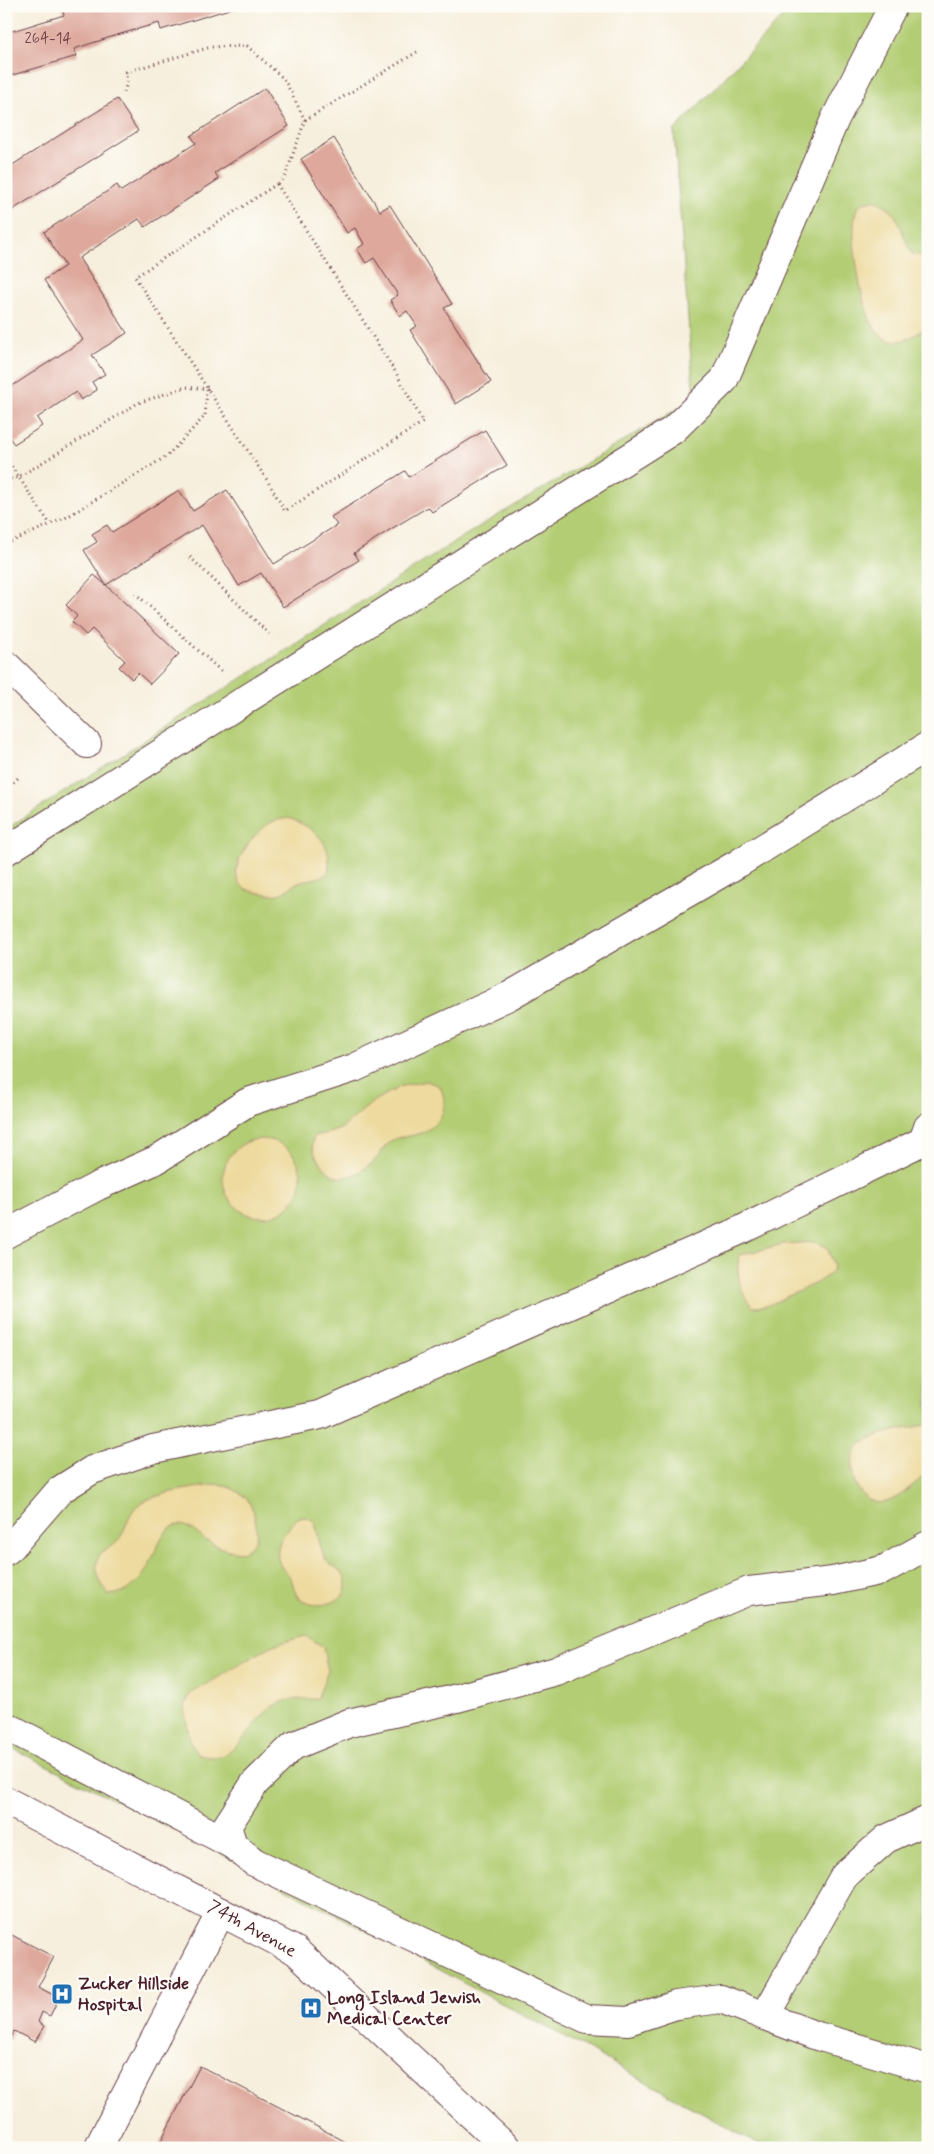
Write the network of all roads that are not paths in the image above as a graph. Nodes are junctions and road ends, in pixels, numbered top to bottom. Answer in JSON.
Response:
{"nodes":[{"id":1,"x":893,"y":6,"type":"edge"},
{"id":2,"x":6,"y":665,"type":"edge"},
{"id":3,"x":87,"y":744,"type":"dead end"},
{"id":4,"x":928,"y":746,"type":"edge"},
{"id":5,"x":6,"y":851,"type":"edge"},
{"id":6,"x":926,"y":1136,"type":"edge"},
{"id":7,"x":6,"y":1234,"type":"edge"},
{"id":8,"x":928,"y":1545,"type":"edge"},
{"id":9,"x":8,"y":1554,"type":"edge"},
{"id":10,"x":6,"y":1726,"type":"edge"},
{"id":11,"x":6,"y":1801,"type":"edge"},
{"id":12,"x":928,"y":1820,"type":"edge"},
{"id":13,"x":233,"y":1845,"type":"junction"},
{"id":14,"x":221,"y":1912,"type":"junction"},
{"id":15,"x":765,"y":2016,"type":"junction"},
{"id":16,"x":928,"y":2069,"type":"edge"},
{"id":17,"x":98,"y":2148,"type":"edge"},
{"id":18,"x":507,"y":2148,"type":"edge"}],
"edges":[{"from":1,"to":5,"type":"street"},
{"from":2,"to":3,"type":"street"},
{"from":4,"to":7,"type":"street"},
{"from":6,"to":9,"type":"street"},
{"from":8,"to":13,"type":"street"},
{"from":10,"to":13,"type":"street"},
{"from":11,"to":14,"type":"street","name":"74th Avenue"},
{"from":12,"to":15,"type":"street"},
{"from":13,"to":15,"type":"street"},
{"from":14,"to":17,"type":"street"},
{"from":14,"to":18,"type":"street","name":"74th Avenue"},
{"from":15,"to":16,"type":"street"}]}
